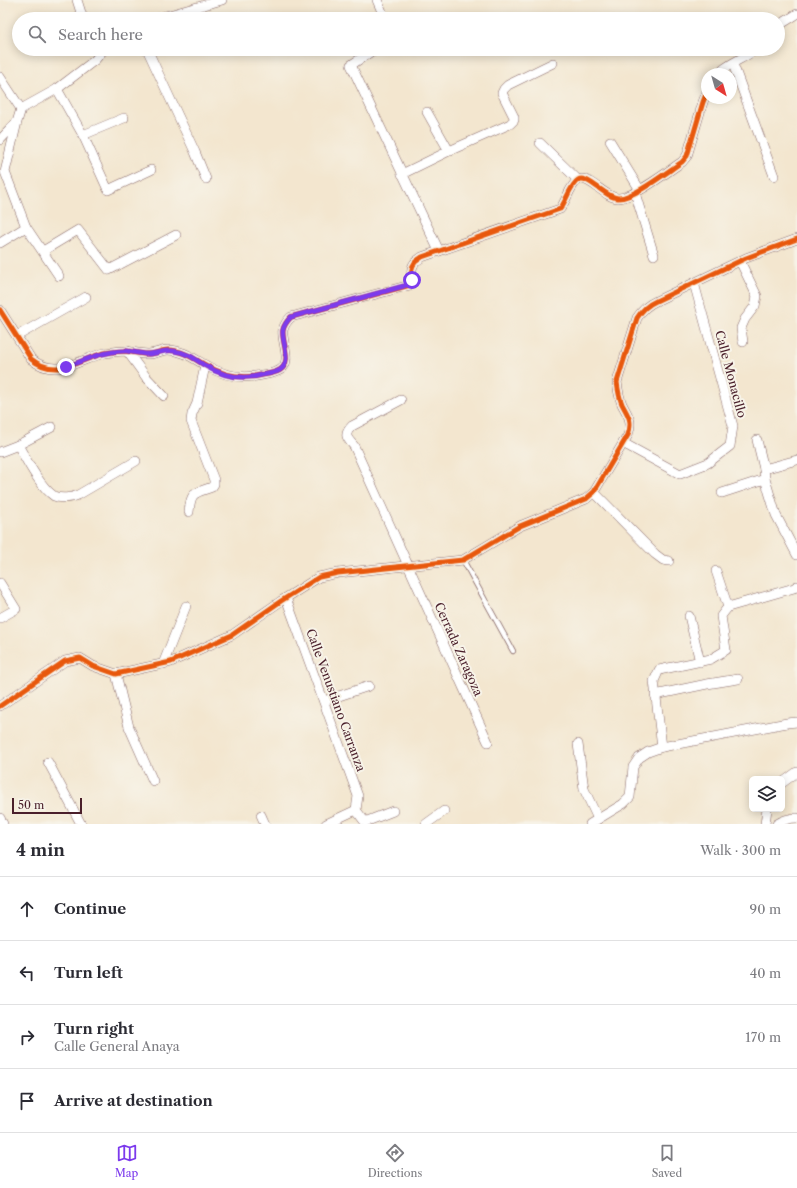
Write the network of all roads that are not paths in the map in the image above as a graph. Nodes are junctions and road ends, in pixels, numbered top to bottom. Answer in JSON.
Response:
{"nodes":[{"id":1,"x":77,"y":0,"type":"edge"},
{"id":2,"x":222,"y":0,"type":"edge"},
{"id":3,"x":377,"y":0,"type":"edge"},
{"id":4,"x":81,"y":12,"type":"edge"},
{"id":5,"x":180,"y":12,"type":"edge"},
{"id":6,"x":382,"y":12,"type":"edge"},
{"id":7,"x":797,"y":14,"type":"edge"},
{"id":8,"x":785,"y":22,"type":"edge"},
{"id":9,"x":93,"y":56,"type":"edge"},
{"id":10,"x":150,"y":56,"type":"edge"},
{"id":11,"x":364,"y":56,"type":"edge"},
{"id":12,"x":747,"y":56,"type":"edge"},
{"id":13,"x":553,"y":62,"type":"dead end"},
{"id":14,"x":733,"y":64,"type":"junction"},
{"id":15,"x":725,"y":68,"type":"edge"},
{"id":16,"x":0,"y":77,"type":"edge"},
{"id":17,"x":57,"y":89,"type":"junction"},
{"id":18,"x":702,"y":104,"type":"edge"},
{"id":19,"x":21,"y":109,"type":"junction"},
{"id":20,"x":427,"y":112,"type":"dead end"},
{"id":21,"x":124,"y":118,"type":"dead end"},
{"id":22,"x":17,"y":122,"type":"junction"},
{"id":23,"x":83,"y":135,"type":"junction"},
{"id":24,"x":0,"y":140,"type":"edge"},
{"id":25,"x":610,"y":141,"type":"dead end"},
{"id":26,"x":540,"y":143,"type":"dead end"},
{"id":27,"x":449,"y":151,"type":"junction"},
{"id":28,"x":151,"y":170,"type":"dead end"},
{"id":29,"x":402,"y":174,"type":"junction"},
{"id":30,"x":774,"y":176,"type":"dead end"},
{"id":31,"x":206,"y":179,"type":"dead end"},
{"id":32,"x":578,"y":180,"type":"junction"},
{"id":33,"x":637,"y":192,"type":"junction"},
{"id":34,"x":26,"y":227,"type":"junction"},
{"id":35,"x":176,"y":235,"type":"dead end"},
{"id":36,"x":797,"y":239,"type":"edge"},
{"id":37,"x":0,"y":243,"type":"edge"},
{"id":38,"x":43,"y":251,"type":"junction"},
{"id":39,"x":439,"y":251,"type":"junction"},
{"id":40,"x":654,"y":255,"type":"dead end"},
{"id":41,"x":740,"y":261,"type":"junction"},
{"id":42,"x":59,"y":276,"type":"dead end"},
{"id":43,"x":694,"y":283,"type":"junction"},
{"id":44,"x":86,"y":298,"type":"dead end"},
{"id":45,"x":0,"y":310,"type":"edge"},
{"id":46,"x":17,"y":336,"type":"junction"},
{"id":47,"x":743,"y":342,"type":"dead end"},
{"id":48,"x":127,"y":351,"type":"junction"},
{"id":49,"x":205,"y":366,"type":"junction"},
{"id":50,"x":164,"y":396,"type":"dead end"},
{"id":51,"x":401,"y":400,"type":"dead end"},
{"id":52,"x":52,"y":428,"type":"dead end"},
{"id":53,"x":757,"y":440,"type":"dead end"},
{"id":54,"x":623,"y":443,"type":"junction"},
{"id":55,"x":18,"y":445,"type":"junction"},
{"id":56,"x":0,"y":452,"type":"edge"},
{"id":57,"x":797,"y":460,"type":"edge"},
{"id":58,"x":136,"y":461,"type":"dead end"},
{"id":59,"x":764,"y":469,"type":"junction"},
{"id":60,"x":765,"y":479,"type":"junction"},
{"id":61,"x":594,"y":492,"type":"junction"},
{"id":62,"x":722,"y":493,"type":"dead end"},
{"id":63,"x":189,"y":512,"type":"dead end"},
{"id":64,"x":797,"y":555,"type":"edge"},
{"id":65,"x":463,"y":560,"type":"junction"},
{"id":66,"x":669,"y":561,"type":"dead end"},
{"id":67,"x":408,"y":566,"type":"junction"},
{"id":68,"x":716,"y":571,"type":"dead end"},
{"id":69,"x":0,"y":583,"type":"edge"},
{"id":70,"x":797,"y":586,"type":"edge"},
{"id":71,"x":286,"y":598,"type":"junction"},
{"id":72,"x":186,"y":606,"type":"dead end"},
{"id":73,"x":728,"y":607,"type":"junction"},
{"id":74,"x":689,"y":616,"type":"dead end"},
{"id":75,"x":0,"y":618,"type":"edge"},
{"id":76,"x":513,"y":651,"type":"dead end"},
{"id":77,"x":700,"y":662,"type":"junction"},
{"id":78,"x":163,"y":664,"type":"junction"},
{"id":79,"x":116,"y":674,"type":"junction"},
{"id":80,"x":738,"y":678,"type":"dead end"},
{"id":81,"x":369,"y":686,"type":"dead end"},
{"id":82,"x":655,"y":695,"type":"junction"},
{"id":83,"x":324,"y":701,"type":"junction"},
{"id":84,"x":0,"y":706,"type":"edge"},
{"id":85,"x":797,"y":722,"type":"edge"},
{"id":86,"x":488,"y":742,"type":"dead end"},
{"id":87,"x":578,"y":744,"type":"dead end"},
{"id":88,"x":662,"y":747,"type":"junction"},
{"id":89,"x":48,"y":762,"type":"dead end"},
{"id":90,"x":797,"y":772,"type":"edge"},
{"id":91,"x":153,"y":781,"type":"dead end"},
{"id":92,"x":785,"y":781,"type":"edge"},
{"id":93,"x":356,"y":810,"type":"junction"},
{"id":94,"x":393,"y":811,"type":"dead end"},
{"id":95,"x":444,"y":811,"type":"dead end"},
{"id":96,"x":767,"y":812,"type":"edge"},
{"id":97,"x":261,"y":815,"type":"dead end"},
{"id":98,"x":0,"y":818,"type":"edge"},
{"id":99,"x":797,"y":818,"type":"edge"},
{"id":100,"x":594,"y":822,"type":"edge"},
{"id":101,"x":3,"y":824,"type":"edge"},
{"id":102,"x":81,"y":824,"type":"edge"},
{"id":103,"x":265,"y":824,"type":"edge"},
{"id":104,"x":326,"y":824,"type":"edge"},
{"id":105,"x":426,"y":824,"type":"edge"},
{"id":106,"x":765,"y":824,"type":"edge"},
{"id":107,"x":777,"y":824,"type":"edge"}],
"edges":[{"from":1,"to":4,"type":"street"},
{"from":2,"to":5,"type":"street"},
{"from":3,"to":6,"type":"street"},
{"from":7,"to":8,"type":"street"},
{"from":9,"to":17,"type":"street"},
{"from":10,"to":31,"type":"street"},
{"from":11,"to":29,"type":"street"},
{"from":12,"to":14,"type":"street"},
{"from":13,"to":27,"type":"street"},
{"from":14,"to":15,"type":"street"},
{"from":14,"to":30,"type":"street"},
{"from":16,"to":19,"type":"street"},
{"from":17,"to":19,"type":"street"},
{"from":17,"to":23,"type":"street"},
{"from":18,"to":33,"type":"street"},
{"from":19,"to":22,"type":"street"},
{"from":20,"to":27,"type":"street"},
{"from":21,"to":23,"type":"street"},
{"from":22,"to":24,"type":"street"},
{"from":22,"to":34,"type":"street"},
{"from":23,"to":28,"type":"street"},
{"from":25,"to":33,"type":"street"},
{"from":26,"to":32,"type":"street"},
{"from":27,"to":29,"type":"street"},
{"from":29,"to":39,"type":"street"},
{"from":32,"to":33,"type":"street"},
{"from":32,"to":39,"type":"street"},
{"from":33,"to":40,"type":"street"},
{"from":34,"to":37,"type":"street"},
{"from":34,"to":38,"type":"street"},
{"from":35,"to":38,"type":"street"},
{"from":36,"to":41,"type":"street"},
{"from":38,"to":42,"type":"street"},
{"from":39,"to":49,"type":"street"},
{"from":41,"to":43,"type":"street"},
{"from":41,"to":47,"type":"street"},
{"from":43,"to":54,"type":"street"},
{"from":43,"to":54,"type":"street","name":"Calle Monacillo"},
{"from":44,"to":46,"type":"street"},
{"from":45,"to":46,"type":"street"},
{"from":46,"to":48,"type":"street"},
{"from":48,"to":49,"type":"street"},
{"from":48,"to":50,"type":"street"},
{"from":49,"to":63,"type":"street"},
{"from":51,"to":67,"type":"street","name":"Cerrada Zaragoza"},
{"from":52,"to":55,"type":"street"},
{"from":53,"to":59,"type":"street"},
{"from":54,"to":61,"type":"street"},
{"from":55,"to":56,"type":"street"},
{"from":55,"to":58,"type":"street"},
{"from":57,"to":59,"type":"street"},
{"from":59,"to":60,"type":"street"},
{"from":60,"to":62,"type":"street"},
{"from":60,"to":64,"type":"street"},
{"from":61,"to":65,"type":"street"},
{"from":61,"to":66,"type":"street"},
{"from":65,"to":67,"type":"street"},
{"from":65,"to":76,"type":"lane"},
{"from":67,"to":71,"type":"street"},
{"from":67,"to":86,"type":"street","name":"Cerrada Zaragoza"},
{"from":68,"to":73,"type":"street"},
{"from":69,"to":75,"type":"street"},
{"from":70,"to":73,"type":"street"},
{"from":71,"to":78,"type":"street"},
{"from":71,"to":83,"type":"street","name":"Calle Venustiano Carranza"},
{"from":72,"to":78,"type":"street"},
{"from":73,"to":77,"type":"street"},
{"from":74,"to":77,"type":"street"},
{"from":77,"to":82,"type":"street"},
{"from":78,"to":79,"type":"street"},
{"from":79,"to":84,"type":"street"},
{"from":79,"to":91,"type":"street"},
{"from":80,"to":82,"type":"street"},
{"from":81,"to":83,"type":"street"},
{"from":82,"to":88,"type":"street"},
{"from":83,"to":93,"type":"street","name":"Calle Venustiano Carranza"},
{"from":85,"to":88,"type":"street"},
{"from":87,"to":100,"type":"street"},
{"from":88,"to":100,"type":"street"},
{"from":89,"to":102,"type":"street"},
{"from":90,"to":92,"type":"street"},
{"from":93,"to":94,"type":"street"},
{"from":93,"to":104,"type":"street"},
{"from":95,"to":105,"type":"street"},
{"from":96,"to":106,"type":"street"},
{"from":97,"to":103,"type":"street"},
{"from":98,"to":101,"type":"street"},
{"from":99,"to":107,"type":"street"}]}
